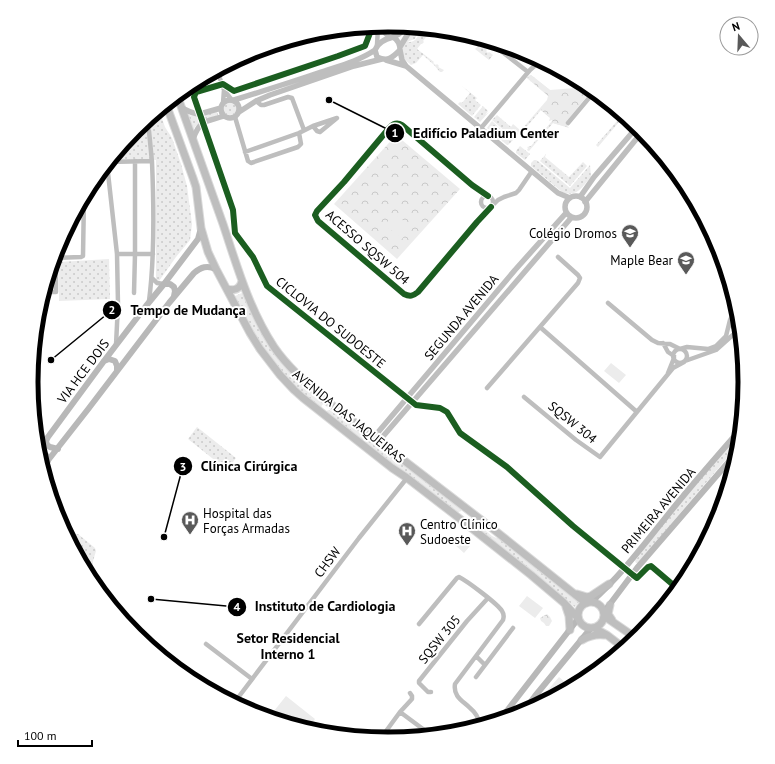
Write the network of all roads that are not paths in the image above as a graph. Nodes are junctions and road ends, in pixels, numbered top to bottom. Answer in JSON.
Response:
{"nodes":[{"id":1,"x":377,"y":32,"type":"edge"},
{"id":2,"x":384,"y":32,"type":"edge"},
{"id":3,"x":401,"y":33,"type":"edge"},
{"id":4,"x":409,"y":33,"type":"edge"},
{"id":5,"x":391,"y":38,"type":"junction"},
{"id":6,"x":376,"y":47,"type":"junction"},
{"id":7,"x":400,"y":49,"type":"junction"},
{"id":8,"x":502,"y":52,"type":"edge"},
{"id":9,"x":384,"y":60,"type":"junction"},
{"id":10,"x":535,"y":65,"type":"edge"},
{"id":11,"x":406,"y":66,"type":"junction"},
{"id":12,"x":528,"y":72,"type":"junction"},
{"id":13,"x":219,"y":76,"type":"edge"},
{"id":14,"x":224,"y":90,"type":"junction"},
{"id":15,"x":590,"y":97,"type":"edge"},
{"id":16,"x":179,"y":100,"type":"edge"},
{"id":17,"x":232,"y":100,"type":"junction"},
{"id":18,"x":256,"y":101,"type":"junction"},
{"id":19,"x":222,"y":105,"type":"junction"},
{"id":20,"x":182,"y":108,"type":"junction"},
{"id":21,"x":168,"y":109,"type":"edge"},
{"id":22,"x":237,"y":115,"type":"junction"},
{"id":23,"x":224,"y":116,"type":"junction"},
{"id":24,"x":568,"y":124,"type":"dead end"},
{"id":25,"x":313,"y":126,"type":"dead end"},
{"id":26,"x":481,"y":128,"type":"junction"},
{"id":27,"x":304,"y":130,"type":"junction"},
{"id":28,"x":150,"y":131,"type":"dead end"},
{"id":29,"x":632,"y":132,"type":"edge"},
{"id":30,"x":299,"y":133,"type":"junction"},
{"id":31,"x":638,"y":138,"type":"edge"},
{"id":32,"x":193,"y":139,"type":"junction"},
{"id":33,"x":245,"y":152,"type":"junction"},
{"id":34,"x":152,"y":161,"type":"junction"},
{"id":35,"x":135,"y":162,"type":"junction"},
{"id":36,"x":115,"y":163,"type":"edge"},
{"id":37,"x":532,"y":171,"type":"junction"},
{"id":38,"x":108,"y":172,"type":"edge"},
{"id":39,"x":474,"y":186,"type":"junction"},
{"id":40,"x":522,"y":186,"type":"junction"},
{"id":41,"x":196,"y":187,"type":"junction"},
{"id":42,"x":209,"y":188,"type":"junction"},
{"id":43,"x":558,"y":192,"type":"junction"},
{"id":44,"x":489,"y":196,"type":"junction"},
{"id":45,"x":580,"y":197,"type":"junction"},
{"id":46,"x":570,"y":198,"type":"junction"},
{"id":47,"x":481,"y":202,"type":"junction"},
{"id":48,"x":585,"y":202,"type":"junction"},
{"id":49,"x":493,"y":206,"type":"junction"},
{"id":50,"x":564,"y":206,"type":"junction"},
{"id":51,"x":84,"y":207,"type":"edge"},
{"id":52,"x":566,"y":213,"type":"junction"},
{"id":53,"x":571,"y":218,"type":"junction"},
{"id":54,"x":477,"y":222,"type":"junction"},
{"id":55,"x":201,"y":228,"type":"junction"},
{"id":56,"x":117,"y":254,"type":"junction"},
{"id":57,"x":135,"y":254,"type":"junction"},
{"id":58,"x":153,"y":254,"type":"junction"},
{"id":59,"x":558,"y":257,"type":"dead end"},
{"id":60,"x":60,"y":258,"type":"edge"},
{"id":61,"x":216,"y":269,"type":"junction"},
{"id":62,"x":55,"y":271,"type":"edge"},
{"id":63,"x":152,"y":278,"type":"junction"},
{"id":64,"x":242,"y":281,"type":"junction"},
{"id":65,"x":164,"y":284,"type":"junction"},
{"id":66,"x":227,"y":289,"type":"junction"},
{"id":67,"x":49,"y":292,"type":"edge"},
{"id":68,"x":134,"y":293,"type":"dead end"},
{"id":69,"x":174,"y":296,"type":"junction"},
{"id":70,"x":149,"y":302,"type":"junction"},
{"id":71,"x":608,"y":303,"type":"dead end"},
{"id":72,"x":731,"y":316,"type":"edge"},
{"id":73,"x":730,"y":320,"type":"junction"},
{"id":74,"x":118,"y":321,"type":"junction"},
{"id":75,"x":540,"y":327,"type":"junction"},
{"id":76,"x":733,"y":327,"type":"edge"},
{"id":77,"x":128,"y":330,"type":"junction"},
{"id":78,"x":735,"y":333,"type":"edge"},
{"id":79,"x":663,"y":344,"type":"junction"},
{"id":80,"x":116,"y":345,"type":"junction"},
{"id":81,"x":680,"y":349,"type":"junction"},
{"id":82,"x":674,"y":357,"type":"junction"},
{"id":83,"x":104,"y":361,"type":"junction"},
{"id":84,"x":684,"y":361,"type":"junction"},
{"id":85,"x":117,"y":371,"type":"junction"},
{"id":86,"x":667,"y":376,"type":"junction"},
{"id":87,"x":487,"y":388,"type":"dead end"},
{"id":88,"x":524,"y":397,"type":"dead end"},
{"id":89,"x":332,"y":404,"type":"junction"},
{"id":90,"x":637,"y":412,"type":"junction"},
{"id":91,"x":323,"y":413,"type":"junction"},
{"id":92,"x":48,"y":437,"type":"junction"},
{"id":93,"x":733,"y":438,"type":"edge"},
{"id":94,"x":376,"y":439,"type":"junction"},
{"id":95,"x":43,"y":443,"type":"edge"},
{"id":96,"x":58,"y":449,"type":"junction"},
{"id":97,"x":45,"y":454,"type":"edge"},
{"id":98,"x":48,"y":461,"type":"joint"},
{"id":99,"x":728,"y":462,"type":"edge"},
{"id":100,"x":407,"y":478,"type":"junction"},
{"id":101,"x":464,"y":507,"type":"junction"},
{"id":102,"x":455,"y":515,"type":"junction"},
{"id":103,"x":475,"y":515,"type":"junction"},
{"id":104,"x":470,"y":527,"type":"junction"},
{"id":105,"x":631,"y":560,"type":"junction"},
{"id":106,"x":637,"y":568,"type":"junction"},
{"id":107,"x":609,"y":584,"type":"junction"},
{"id":108,"x":573,"y":593,"type":"junction"},
{"id":109,"x":488,"y":598,"type":"junction"},
{"id":110,"x":563,"y":602,"type":"junction"},
{"id":111,"x":589,"y":603,"type":"junction"},
{"id":112,"x":610,"y":605,"type":"junction"},
{"id":113,"x":604,"y":614,"type":"junction"},
{"id":114,"x":578,"y":618,"type":"junction"},
{"id":115,"x":419,"y":624,"type":"dead end"},
{"id":116,"x":616,"y":625,"type":"junction"},
{"id":117,"x":513,"y":628,"type":"dead end"},
{"id":118,"x":592,"y":628,"type":"junction"},
{"id":119,"x":570,"y":630,"type":"junction"},
{"id":120,"x":630,"y":634,"type":"edge"},
{"id":121,"x":607,"y":635,"type":"junction"},
{"id":122,"x":582,"y":640,"type":"junction"},
{"id":123,"x":206,"y":644,"type":"dead end"},
{"id":124,"x":619,"y":644,"type":"edge"},
{"id":125,"x":476,"y":656,"type":"junction"},
{"id":126,"x":485,"y":665,"type":"junction"},
{"id":127,"x":476,"y":676,"type":"dead end"},
{"id":128,"x":252,"y":679,"type":"junction"},
{"id":129,"x":524,"y":689,"type":"junction"},
{"id":130,"x":431,"y":692,"type":"dead end"},
{"id":131,"x":410,"y":693,"type":"dead end"},
{"id":132,"x":535,"y":696,"type":"junction"},
{"id":133,"x":238,"y":698,"type":"edge"},
{"id":134,"x":532,"y":700,"type":"edge"},
{"id":135,"x":508,"y":710,"type":"edge"},
{"id":136,"x":400,"y":712,"type":"junction"},
{"id":137,"x":479,"y":720,"type":"edge"},
{"id":138,"x":424,"y":730,"type":"edge"},
{"id":139,"x":385,"y":732,"type":"edge"}],
"edges":[{"from":1,"to":6,"type":"street"},
{"from":2,"to":5,"type":"street"},
{"from":3,"to":5,"type":"street"},
{"from":4,"to":7,"type":"street"},
{"from":5,"to":6,"type":"street"},
{"from":5,"to":7,"type":"street"},
{"from":6,"to":9,"type":"street"},
{"from":6,"to":17,"type":"street"},
{"from":7,"to":9,"type":"street"},
{"from":7,"to":11,"type":"street"},
{"from":8,"to":12,"type":"street"},
{"from":9,"to":11,"type":"street"},
{"from":9,"to":18,"type":"street"},
{"from":10,"to":12,"type":"street"},
{"from":11,"to":26,"type":"street"},
{"from":12,"to":26,"type":"street"},
{"from":13,"to":14,"type":"street"},
{"from":14,"to":17,"type":"street"},
{"from":14,"to":19,"type":"street"},
{"from":15,"to":24,"type":"street"},
{"from":16,"to":20,"type":"main road"},
{"from":17,"to":19,"type":"street"},
{"from":17,"to":22,"type":"street"},
{"from":18,"to":22,"type":"street"},
{"from":18,"to":27,"type":"street"},
{"from":19,"to":20,"type":"street"},
{"from":19,"to":23,"type":"street"},
{"from":20,"to":32,"type":"main road"},
{"from":21,"to":41,"type":"main road","name":"AVENIDA DAS JAQUEIRAS"},
{"from":22,"to":23,"type":"street"},
{"from":22,"to":33,"type":"street"},
{"from":23,"to":32,"type":"street"},
{"from":25,"to":27,"type":"street"},
{"from":26,"to":37,"type":"street"},
{"from":27,"to":30,"type":"street"},
{"from":28,"to":34,"type":"street"},
{"from":29,"to":45,"type":"street"},
{"from":30,"to":33,"type":"street"},
{"from":30,"to":33,"type":"street"},
{"from":31,"to":48,"type":"street"},
{"from":32,"to":42,"type":"main road","name":"AVENIDA DAS JAQUEIRAS"},
{"from":34,"to":35,"type":"street"},
{"from":34,"to":58,"type":"street"},
{"from":35,"to":36,"type":"street"},
{"from":35,"to":57,"type":"street"},
{"from":37,"to":40,"type":"street","name":"ACESSO SQSW 504"},
{"from":37,"to":43,"type":"street"},
{"from":38,"to":56,"type":"street"},
{"from":39,"to":44,"type":"street","name":"ACESSO SQSW 504"},
{"from":39,"to":47,"type":"street","name":"ACESSO SQSW 504"},
{"from":39,"to":54,"type":"street","name":"ACESSO SQSW 504"},
{"from":40,"to":44,"type":"street"},
{"from":40,"to":49,"type":"street","name":"ACESSO SQSW 504"},
{"from":41,"to":42,"type":"main road"},
{"from":41,"to":55,"type":"main road","name":"AVENIDA DAS JAQUEIRAS"},
{"from":42,"to":64,"type":"main road","name":"AVENIDA DAS JAQUEIRAS"},
{"from":43,"to":46,"type":"street"},
{"from":43,"to":50,"type":"street"},
{"from":44,"to":47,"type":"street"},
{"from":44,"to":49,"type":"street"},
{"from":45,"to":46,"type":"street"},
{"from":45,"to":48,"type":"street"},
{"from":46,"to":50,"type":"street"},
{"from":47,"to":49,"type":"street"},
{"from":47,"to":54,"type":"street","name":"ACESSO SQSW 504"},
{"from":48,"to":53,"type":"street"},
{"from":49,"to":54,"type":"street","name":"ACESSO SQSW 504"},
{"from":50,"to":52,"type":"street"},
{"from":51,"to":60,"type":"street"},
{"from":52,"to":53,"type":"street"},
{"from":52,"to":94,"type":"street","name":"SEGUNDA AVENIDA"},
{"from":53,"to":94,"type":"street","name":"SEGUNDA AVENIDA"},
{"from":55,"to":61,"type":"main road","name":"AVENIDA DAS JAQUEIRAS"},
{"from":55,"to":65,"type":"main road","name":"VIA HCE DOIS"},
{"from":56,"to":57,"type":"street"},
{"from":56,"to":74,"type":"street"},
{"from":57,"to":58,"type":"street"},
{"from":57,"to":68,"type":"street"},
{"from":58,"to":63,"type":"street"},
{"from":59,"to":75,"type":"street"},
{"from":61,"to":66,"type":"main road","name":"AVENIDA DAS JAQUEIRAS"},
{"from":61,"to":69,"type":"main road","name":"VIA HCE DOIS"},
{"from":62,"to":67,"type":"street"},
{"from":63,"to":65,"type":"street"},
{"from":63,"to":70,"type":"street"},
{"from":64,"to":66,"type":"main road"},
{"from":64,"to":89,"type":"main road","name":"AVENIDA DAS JAQUEIRAS"},
{"from":65,"to":69,"type":"main road"},
{"from":65,"to":70,"type":"main road","name":"VIA HCE DOIS"},
{"from":66,"to":91,"type":"main road","name":"AVENIDA DAS JAQUEIRAS"},
{"from":69,"to":85,"type":"main road","name":"VIA HCE DOIS"},
{"from":70,"to":77,"type":"main road","name":"VIA HCE DOIS"},
{"from":71,"to":79,"type":"street"},
{"from":72,"to":73,"type":"street"},
{"from":73,"to":76,"type":"street"},
{"from":73,"to":81,"type":"street"},
{"from":74,"to":77,"type":"street"},
{"from":74,"to":80,"type":"street"},
{"from":75,"to":87,"type":"street"},
{"from":75,"to":90,"type":"street"},
{"from":77,"to":80,"type":"main road","name":"VIA HCE DOIS"},
{"from":78,"to":84,"type":"street","name":"SQSW 304"},
{"from":79,"to":81,"type":"street"},
{"from":79,"to":82,"type":"street"},
{"from":80,"to":83,"type":"main road","name":"VIA HCE DOIS"},
{"from":81,"to":82,"type":"street"},
{"from":81,"to":84,"type":"street"},
{"from":82,"to":84,"type":"street"},
{"from":82,"to":86,"type":"street","name":"SQSW 304"},
{"from":83,"to":85,"type":"main road"},
{"from":83,"to":92,"type":"main road","name":"VIA HCE DOIS"},
{"from":84,"to":86,"type":"street","name":"SQSW 304"},
{"from":85,"to":96,"type":"main road","name":"VIA HCE DOIS"},
{"from":86,"to":90,"type":"street","name":"SQSW 304"},
{"from":88,"to":90,"type":"street","name":"SQSW 304"},
{"from":89,"to":91,"type":"main road"},
{"from":89,"to":94,"type":"main road","name":"AVENIDA DAS JAQUEIRAS"},
{"from":91,"to":100,"type":"main road","name":"AVENIDA DAS JAQUEIRAS"},
{"from":92,"to":95,"type":"main road","name":"VIA HCE DOIS"},
{"from":92,"to":96,"type":"main road"},
{"from":93,"to":105,"type":"main road","name":"PRIMEIRA AVENIDA"},
{"from":94,"to":101,"type":"main road","name":"AVENIDA DAS JAQUEIRAS"},
{"from":96,"to":98,"type":"main road","name":"VIA HCE DOIS"},
{"from":97,"to":98,"type":"main road"},
{"from":99,"to":106,"type":"main road","name":"PRIMEIRA AVENIDA"},
{"from":100,"to":102,"type":"main road","name":"AVENIDA DAS JAQUEIRAS"},
{"from":100,"to":128,"type":"street","name":"CHSW"},
{"from":101,"to":102,"type":"main road"},
{"from":101,"to":103,"type":"main road","name":"AVENIDA DAS JAQUEIRAS"},
{"from":102,"to":104,"type":"main road","name":"AVENIDA DAS JAQUEIRAS"},
{"from":103,"to":104,"type":"main road"},
{"from":103,"to":108,"type":"main road","name":"AVENIDA DAS JAQUEIRAS"},
{"from":104,"to":110,"type":"main road","name":"AVENIDA DAS JAQUEIRAS"},
{"from":105,"to":106,"type":"main road"},
{"from":105,"to":107,"type":"main road","name":"PRIMEIRA AVENIDA"},
{"from":106,"to":112,"type":"main road","name":"PRIMEIRA AVENIDA"},
{"from":107,"to":108,"type":"main road"},
{"from":107,"to":111,"type":"main road","name":"PRIMEIRA AVENIDA"},
{"from":108,"to":111,"type":"main road","name":"AVENIDA DAS JAQUEIRAS"},
{"from":109,"to":115,"type":"street","name":"SQSW 305"},
{"from":109,"to":125,"type":"street","name":"SQSW 305"},
{"from":109,"to":130,"type":"street","name":"SQSW 305"},
{"from":110,"to":114,"type":"main road","name":"AVENIDA DAS JAQUEIRAS"},
{"from":110,"to":119,"type":"main road"},
{"from":111,"to":113,"type":"main road"},
{"from":111,"to":114,"type":"main road"},
{"from":112,"to":113,"type":"main road","name":"PRIMEIRA AVENIDA"},
{"from":112,"to":116,"type":"main road"},
{"from":113,"to":116,"type":"main road"},
{"from":113,"to":118,"type":"main road"},
{"from":114,"to":118,"type":"main road"},
{"from":114,"to":119,"type":"main road"},
{"from":116,"to":120,"type":"main road"},
{"from":117,"to":126,"type":"street"},
{"from":118,"to":121,"type":"main road"},
{"from":118,"to":122,"type":"main road"},
{"from":119,"to":129,"type":"main road"},
{"from":121,"to":122,"type":"main road"},
{"from":121,"to":124,"type":"main road"},
{"from":122,"to":132,"type":"main road"},
{"from":123,"to":128,"type":"street"},
{"from":125,"to":126,"type":"street"},
{"from":125,"to":137,"type":"street","name":"SQSW 305"},
{"from":126,"to":127,"type":"street"},
{"from":128,"to":133,"type":"street","name":"CHSW"},
{"from":129,"to":132,"type":"main road"},
{"from":129,"to":135,"type":"main road"},
{"from":131,"to":136,"type":"street"},
{"from":132,"to":134,"type":"main road"},
{"from":136,"to":138,"type":"street"},
{"from":136,"to":139,"type":"street"}]}
